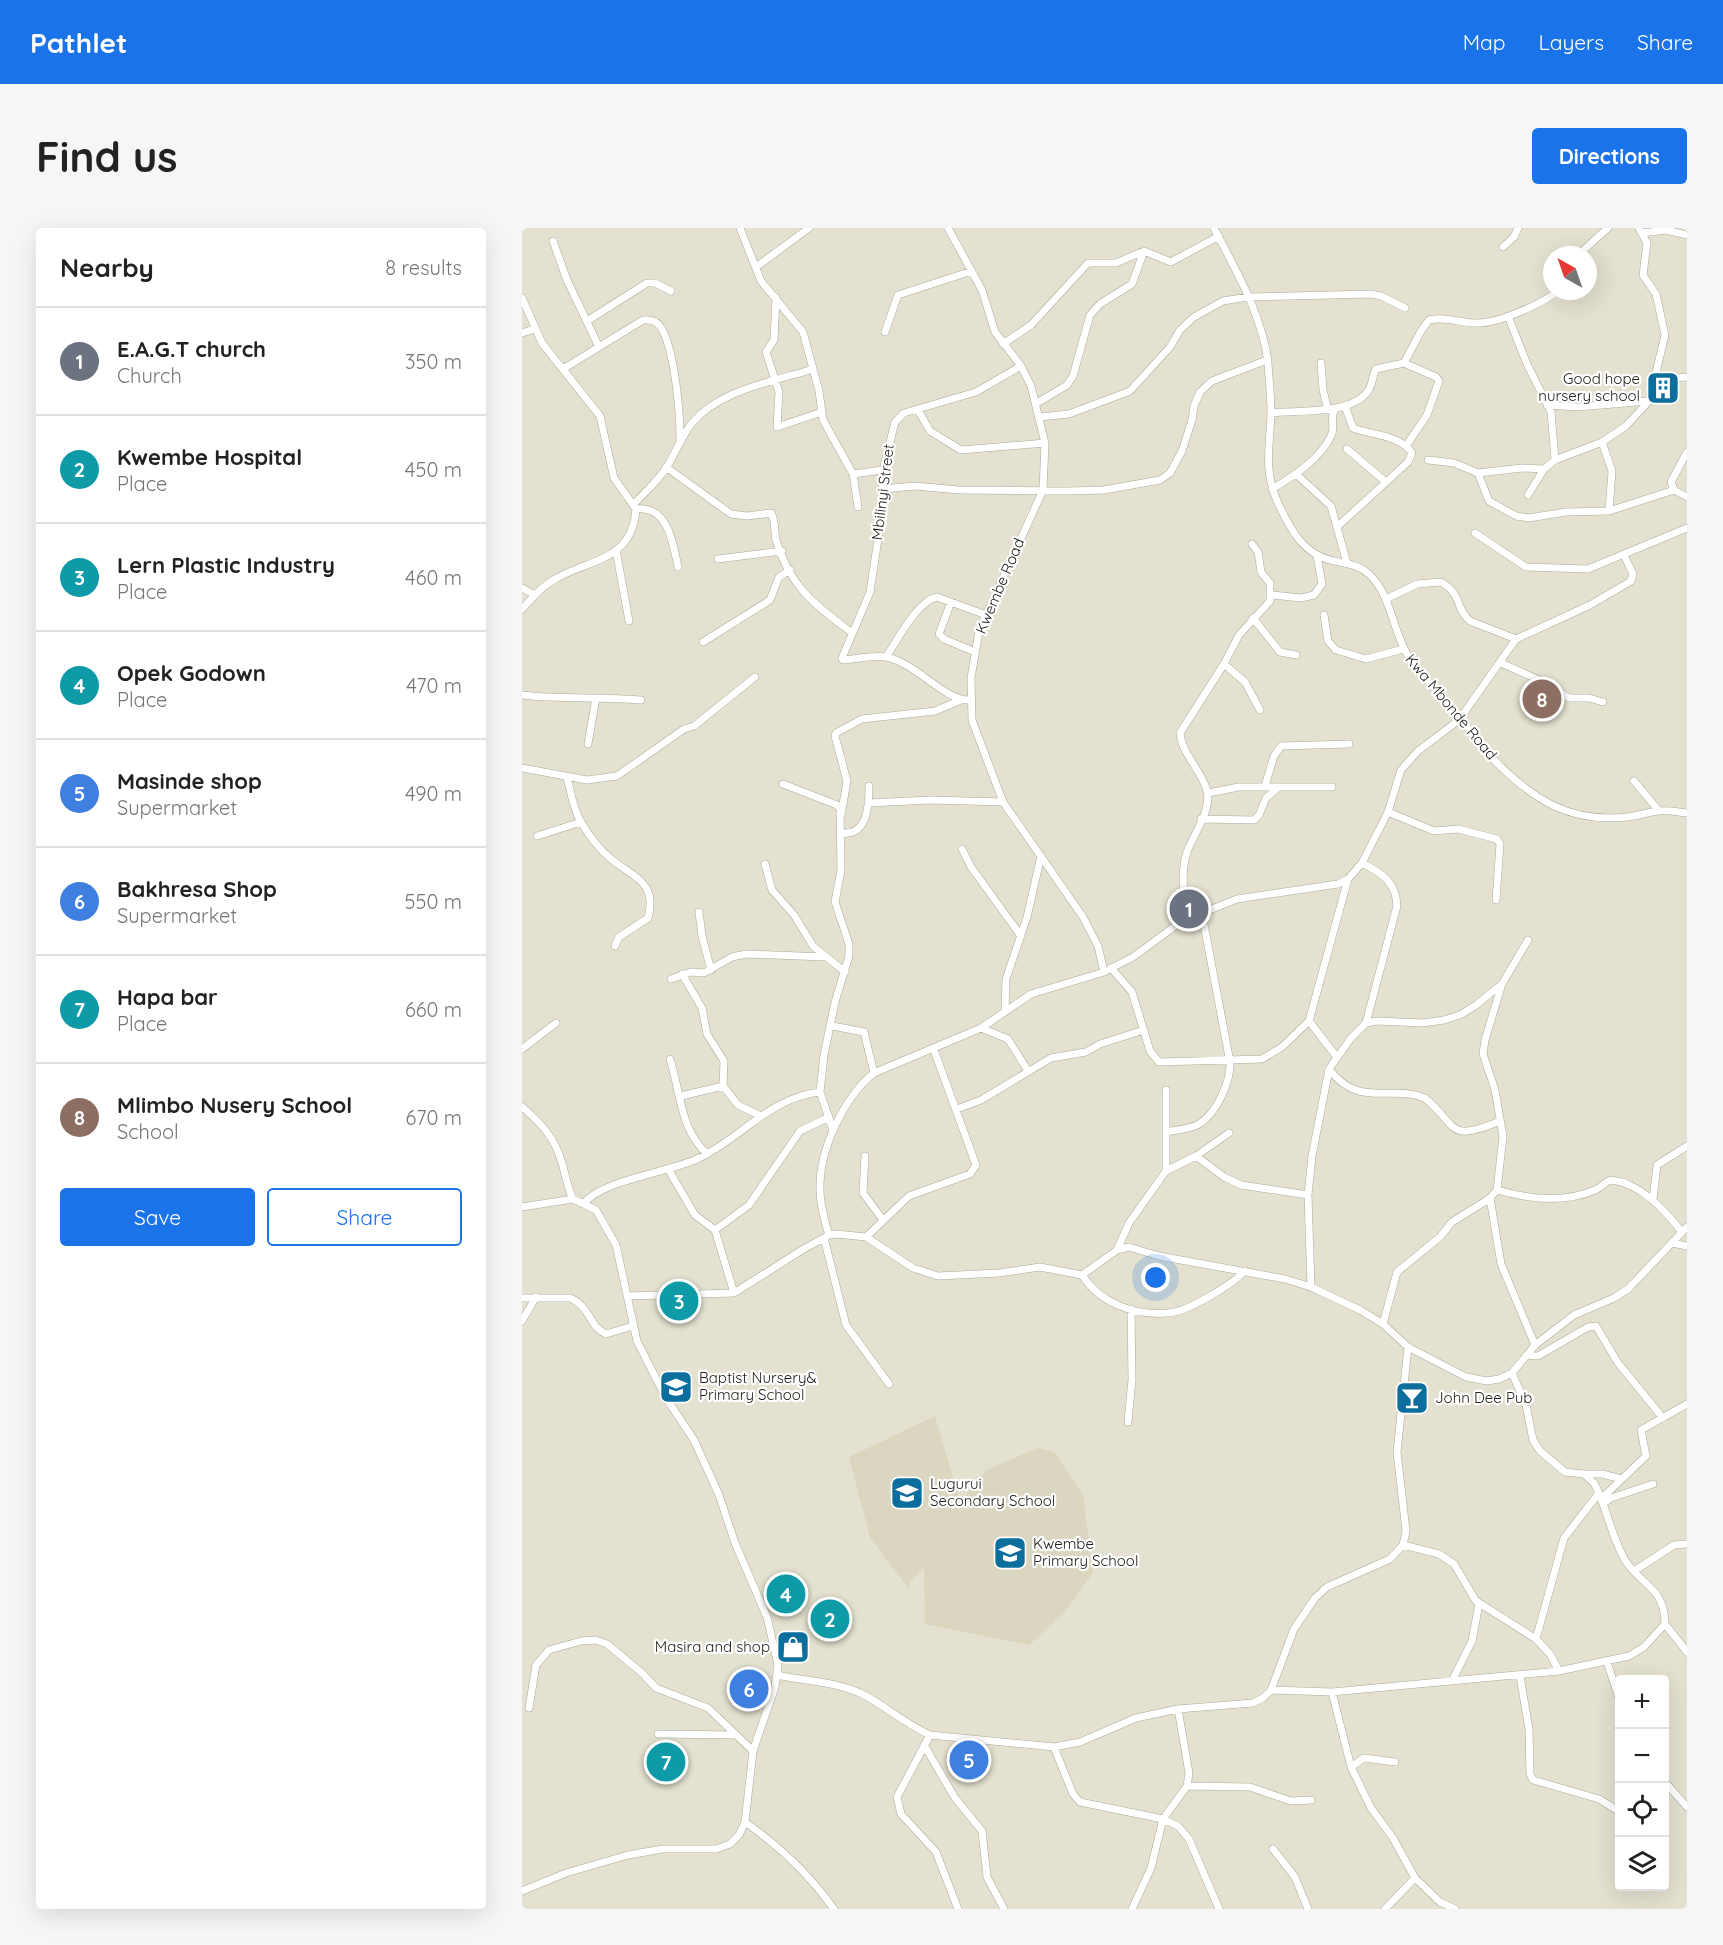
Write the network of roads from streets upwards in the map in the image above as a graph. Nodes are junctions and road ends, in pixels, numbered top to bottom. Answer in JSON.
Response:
{"nodes":[{"id":1,"x":740,"y":228,"type":"edge"},
{"id":2,"x":809,"y":228,"type":"edge"},
{"id":3,"x":948,"y":228,"type":"edge"},
{"id":4,"x":1214,"y":228,"type":"edge"},
{"id":5,"x":1518,"y":228,"type":"edge"},
{"id":6,"x":1608,"y":228,"type":"edge"},
{"id":7,"x":1640,"y":230,"type":"edge"},
{"id":8,"x":1687,"y":235,"type":"edge"},
{"id":9,"x":1219,"y":236,"type":"junction"},
{"id":10,"x":553,"y":241,"type":"dead end"},
{"id":11,"x":1588,"y":246,"type":"edge"},
{"id":12,"x":1503,"y":247,"type":"dead end"},
{"id":13,"x":1144,"y":251,"type":"junction"},
{"id":14,"x":756,"y":267,"type":"junction"},
{"id":15,"x":972,"y":271,"type":"junction"},
{"id":16,"x":671,"y":291,"type":"dead end"},
{"id":17,"x":776,"y":297,"type":"junction"},
{"id":18,"x":1248,"y":297,"type":"junction"},
{"id":19,"x":522,"y":298,"type":"edge"},
{"id":20,"x":1543,"y":298,"type":"edge"},
{"id":21,"x":1405,"y":308,"type":"dead end"},
{"id":22,"x":1508,"y":316,"type":"junction"},
{"id":23,"x":587,"y":321,"type":"junction"},
{"id":24,"x":535,"y":329,"type":"junction"},
{"id":25,"x":885,"y":332,"type":"dead end"},
{"id":26,"x":522,"y":333,"type":"edge"},
{"id":27,"x":1004,"y":344,"type":"junction"},
{"id":28,"x":599,"y":346,"type":"junction"},
{"id":29,"x":1267,"y":360,"type":"junction"},
{"id":30,"x":1321,"y":363,"type":"dead end"},
{"id":31,"x":1404,"y":363,"type":"junction"},
{"id":32,"x":1021,"y":366,"type":"junction"},
{"id":33,"x":563,"y":369,"type":"junction"},
{"id":34,"x":813,"y":369,"type":"junction"},
{"id":35,"x":1687,"y":377,"type":"edge"},
{"id":36,"x":776,"y":380,"type":"junction"},
{"id":37,"x":1654,"y":380,"type":"junction"},
{"id":38,"x":1649,"y":401,"type":"junction"},
{"id":39,"x":1037,"y":404,"type":"junction"},
{"id":40,"x":1547,"y":405,"type":"junction"},
{"id":41,"x":1346,"y":406,"type":"junction"},
{"id":42,"x":918,"y":410,"type":"junction"},
{"id":43,"x":1332,"y":410,"type":"junction"},
{"id":44,"x":822,"y":412,"type":"junction"},
{"id":45,"x":1271,"y":413,"type":"junction"},
{"id":46,"x":1040,"y":417,"type":"junction"},
{"id":47,"x":680,"y":440,"type":"junction"},
{"id":48,"x":1602,"y":442,"type":"junction"},
{"id":49,"x":1045,"y":443,"type":"junction"},
{"id":50,"x":1406,"y":446,"type":"junction"},
{"id":51,"x":1347,"y":449,"type":"dead end"},
{"id":52,"x":1687,"y":452,"type":"edge"},
{"id":53,"x":1428,"y":460,"type":"dead end"},
{"id":54,"x":1555,"y":460,"type":"junction"},
{"id":55,"x":666,"y":467,"type":"junction"},
{"id":56,"x":1544,"y":469,"type":"junction"},
{"id":57,"x":884,"y":470,"type":"junction"},
{"id":58,"x":1478,"y":473,"type":"junction"},
{"id":59,"x":853,"y":474,"type":"junction"},
{"id":60,"x":1297,"y":475,"type":"junction"},
{"id":61,"x":1386,"y":482,"type":"junction"},
{"id":62,"x":883,"y":489,"type":"junction"},
{"id":63,"x":1272,"y":489,"type":"junction"},
{"id":64,"x":1043,"y":490,"type":"junction"},
{"id":65,"x":1674,"y":490,"type":"junction"},
{"id":66,"x":1528,"y":495,"type":"dead end"},
{"id":67,"x":1687,"y":497,"type":"edge"},
{"id":68,"x":634,"y":507,"type":"junction"},
{"id":69,"x":858,"y":507,"type":"dead end"},
{"id":70,"x":1609,"y":511,"type":"junction"},
{"id":71,"x":1337,"y":527,"type":"junction"},
{"id":72,"x":1687,"y":528,"type":"edge"},
{"id":73,"x":1475,"y":532,"type":"dead end"},
{"id":74,"x":1252,"y":544,"type":"dead end"},
{"id":75,"x":616,"y":550,"type":"junction"},
{"id":76,"x":782,"y":551,"type":"junction"},
{"id":77,"x":1624,"y":555,"type":"junction"},
{"id":78,"x":1317,"y":556,"type":"junction"},
{"id":79,"x":718,"y":559,"type":"dead end"},
{"id":80,"x":1347,"y":563,"type":"junction"},
{"id":81,"x":678,"y":567,"type":"dead end"},
{"id":82,"x":790,"y":570,"type":"junction"},
{"id":83,"x":522,"y":588,"type":"edge"},
{"id":84,"x":535,"y":595,"type":"junction"},
{"id":85,"x":1272,"y":595,"type":"junction"},
{"id":86,"x":1386,"y":599,"type":"junction"},
{"id":87,"x":951,"y":602,"type":"junction"},
{"id":88,"x":522,"y":609,"type":"edge"},
{"id":89,"x":986,"y":615,"type":"junction"},
{"id":90,"x":1324,"y":615,"type":"dead end"},
{"id":91,"x":1253,"y":618,"type":"junction"},
{"id":92,"x":629,"y":621,"type":"dead end"},
{"id":93,"x":851,"y":632,"type":"junction"},
{"id":94,"x":1516,"y":639,"type":"junction"},
{"id":95,"x":704,"y":642,"type":"dead end"},
{"id":96,"x":1403,"y":650,"type":"junction"},
{"id":97,"x":975,"y":652,"type":"junction"},
{"id":98,"x":1296,"y":655,"type":"dead end"},
{"id":99,"x":886,"y":657,"type":"junction"},
{"id":100,"x":1501,"y":663,"type":"junction"},
{"id":101,"x":1224,"y":664,"type":"junction"},
{"id":102,"x":754,"y":677,"type":"dead end"},
{"id":103,"x":522,"y":695,"type":"edge"},
{"id":104,"x":596,"y":698,"type":"junction"},
{"id":105,"x":641,"y":700,"type":"dead end"},
{"id":106,"x":961,"y":700,"type":"junction"},
{"id":107,"x":970,"y":700,"type":"junction"},
{"id":108,"x":1603,"y":702,"type":"dead end"},
{"id":109,"x":1260,"y":710,"type":"dead end"},
{"id":110,"x":1459,"y":720,"type":"junction"},
{"id":111,"x":588,"y":744,"type":"dead end"},
{"id":112,"x":1349,"y":744,"type":"dead end"},
{"id":113,"x":522,"y":768,"type":"edge"},
{"id":114,"x":567,"y":778,"type":"junction"},
{"id":115,"x":1634,"y":782,"type":"dead end"},
{"id":116,"x":783,"y":784,"type":"dead end"},
{"id":117,"x":869,"y":786,"type":"dead end"},
{"id":118,"x":1265,"y":786,"type":"junction"},
{"id":119,"x":1332,"y":787,"type":"dead end"},
{"id":120,"x":1279,"y":788,"type":"junction"},
{"id":121,"x":1208,"y":793,"type":"junction"},
{"id":122,"x":1002,"y":802,"type":"junction"},
{"id":123,"x":869,"y":803,"type":"junction"},
{"id":124,"x":1659,"y":811,"type":"junction"},
{"id":125,"x":1388,"y":812,"type":"junction"},
{"id":126,"x":1687,"y":813,"type":"edge"},
{"id":127,"x":841,"y":817,"type":"junction"},
{"id":128,"x":1202,"y":819,"type":"junction"},
{"id":129,"x":580,"y":822,"type":"junction"},
{"id":130,"x":840,"y":833,"type":"junction"},
{"id":131,"x":537,"y":836,"type":"dead end"},
{"id":132,"x":962,"y":849,"type":"dead end"},
{"id":133,"x":1041,"y":856,"type":"junction"},
{"id":134,"x":1362,"y":862,"type":"junction"},
{"id":135,"x":765,"y":864,"type":"dead end"},
{"id":136,"x":1347,"y":879,"type":"junction"},
{"id":137,"x":1496,"y":900,"type":"dead end"},
{"id":138,"x":699,"y":912,"type":"dead end"},
{"id":139,"x":1202,"y":914,"type":"junction"},
{"id":140,"x":1182,"y":921,"type":"junction"},
{"id":141,"x":1021,"y":936,"type":"junction"},
{"id":142,"x":1528,"y":940,"type":"dead end"},
{"id":143,"x":615,"y":946,"type":"dead end"},
{"id":144,"x":824,"y":957,"type":"junction"},
{"id":145,"x":711,"y":970,"type":"junction"},
{"id":146,"x":1108,"y":970,"type":"junction"},
{"id":147,"x":845,"y":972,"type":"junction"},
{"id":148,"x":682,"y":974,"type":"junction"},
{"id":149,"x":671,"y":979,"type":"dead end"},
{"id":150,"x":1502,"y":984,"type":"junction"},
{"id":151,"x":1005,"y":1012,"type":"junction"},
{"id":152,"x":1309,"y":1021,"type":"junction"},
{"id":153,"x":556,"y":1023,"type":"dead end"},
{"id":154,"x":1366,"y":1023,"type":"junction"},
{"id":155,"x":832,"y":1026,"type":"junction"},
{"id":156,"x":981,"y":1028,"type":"junction"},
{"id":157,"x":1144,"y":1030,"type":"junction"},
{"id":158,"x":522,"y":1049,"type":"edge"},
{"id":159,"x":934,"y":1050,"type":"junction"},
{"id":160,"x":1336,"y":1056,"type":"junction"},
{"id":161,"x":670,"y":1059,"type":"dead end"},
{"id":162,"x":1230,"y":1062,"type":"junction"},
{"id":163,"x":1329,"y":1069,"type":"junction"},
{"id":164,"x":1028,"y":1071,"type":"junction"},
{"id":165,"x":874,"y":1073,"type":"junction"},
{"id":166,"x":723,"y":1086,"type":"junction"},
{"id":167,"x":1166,"y":1090,"type":"dead end"},
{"id":168,"x":820,"y":1092,"type":"junction"},
{"id":169,"x":681,"y":1096,"type":"junction"},
{"id":170,"x":522,"y":1107,"type":"edge"},
{"id":171,"x":957,"y":1110,"type":"junction"},
{"id":172,"x":759,"y":1115,"type":"junction"},
{"id":173,"x":829,"y":1117,"type":"junction"},
{"id":174,"x":1500,"y":1121,"type":"junction"},
{"id":175,"x":833,"y":1130,"type":"junction"},
{"id":176,"x":1166,"y":1132,"type":"junction"},
{"id":177,"x":1229,"y":1133,"type":"dead end"},
{"id":178,"x":1687,"y":1146,"type":"edge"},
{"id":179,"x":707,"y":1154,"type":"junction"},
{"id":180,"x":865,"y":1156,"type":"dead end"},
{"id":181,"x":1196,"y":1156,"type":"junction"},
{"id":182,"x":668,"y":1169,"type":"junction"},
{"id":183,"x":1167,"y":1171,"type":"junction"},
{"id":184,"x":1497,"y":1191,"type":"junction"},
{"id":185,"x":1308,"y":1195,"type":"junction"},
{"id":186,"x":1490,"y":1198,"type":"junction"},
{"id":187,"x":573,"y":1199,"type":"junction"},
{"id":188,"x":1653,"y":1199,"type":"junction"},
{"id":189,"x":583,"y":1204,"type":"junction"},
{"id":190,"x":522,"y":1207,"type":"edge"},
{"id":191,"x":883,"y":1220,"type":"junction"},
{"id":192,"x":1685,"y":1229,"type":"edge"},
{"id":193,"x":715,"y":1230,"type":"junction"},
{"id":194,"x":826,"y":1236,"type":"junction"},
{"id":195,"x":866,"y":1237,"type":"junction"},
{"id":196,"x":1672,"y":1243,"type":"junction"},
{"id":197,"x":1687,"y":1246,"type":"edge"},
{"id":198,"x":1117,"y":1250,"type":"junction"},
{"id":199,"x":1245,"y":1271,"type":"junction"},
{"id":200,"x":1082,"y":1275,"type":"junction"},
{"id":201,"x":1311,"y":1287,"type":"junction"},
{"id":202,"x":734,"y":1293,"type":"junction"},
{"id":203,"x":627,"y":1296,"type":"junction"},
{"id":204,"x":536,"y":1297,"type":"junction"},
{"id":205,"x":522,"y":1298,"type":"edge"},
{"id":206,"x":1131,"y":1309,"type":"junction"},
{"id":207,"x":522,"y":1321,"type":"edge"},
{"id":208,"x":1383,"y":1324,"type":"junction"},
{"id":209,"x":633,"y":1326,"type":"junction"},
{"id":210,"x":1535,"y":1345,"type":"junction"},
{"id":211,"x":1408,"y":1347,"type":"junction"},
{"id":212,"x":1527,"y":1355,"type":"junction"},
{"id":213,"x":1512,"y":1373,"type":"junction"},
{"id":214,"x":888,"y":1384,"type":"dead end"},
{"id":215,"x":1687,"y":1404,"type":"edge"},
{"id":216,"x":1663,"y":1418,"type":"junction"},
{"id":217,"x":1128,"y":1422,"type":"dead end"},
{"id":218,"x":1584,"y":1474,"type":"junction"},
{"id":219,"x":1622,"y":1479,"type":"junction"},
{"id":220,"x":1653,"y":1484,"type":"dead end"},
{"id":221,"x":1602,"y":1498,"type":"junction"},
{"id":222,"x":1687,"y":1544,"type":"edge"},
{"id":223,"x":1403,"y":1545,"type":"junction"},
{"id":224,"x":1634,"y":1571,"type":"junction"},
{"id":225,"x":1479,"y":1604,"type":"junction"},
{"id":226,"x":1665,"y":1624,"type":"junction"},
{"id":227,"x":1536,"y":1639,"type":"junction"},
{"id":228,"x":1687,"y":1652,"type":"edge"},
{"id":229,"x":1606,"y":1662,"type":"junction"},
{"id":230,"x":1559,"y":1671,"type":"junction"},
{"id":231,"x":777,"y":1675,"type":"junction"},
{"id":232,"x":1520,"y":1676,"type":"junction"},
{"id":233,"x":1452,"y":1681,"type":"junction"},
{"id":234,"x":1615,"y":1687,"type":"edge"},
{"id":235,"x":1270,"y":1690,"type":"junction"},
{"id":236,"x":1332,"y":1692,"type":"junction"},
{"id":237,"x":529,"y":1708,"type":"dead end"},
{"id":238,"x":1178,"y":1709,"type":"junction"},
{"id":239,"x":658,"y":1734,"type":"dead end"},
{"id":240,"x":734,"y":1735,"type":"junction"},
{"id":241,"x":930,"y":1735,"type":"junction"},
{"id":242,"x":924,"y":1745,"type":"junction"},
{"id":243,"x":1054,"y":1747,"type":"junction"},
{"id":244,"x":753,"y":1751,"type":"junction"},
{"id":245,"x":1395,"y":1762,"type":"dead end"},
{"id":246,"x":1351,"y":1767,"type":"junction"},
{"id":247,"x":1667,"y":1783,"type":"edge"},
{"id":248,"x":1187,"y":1786,"type":"junction"},
{"id":249,"x":1311,"y":1800,"type":"dead end"},
{"id":250,"x":1687,"y":1807,"type":"edge"},
{"id":251,"x":1615,"y":1809,"type":"edge"},
{"id":252,"x":1164,"y":1819,"type":"junction"},
{"id":253,"x":745,"y":1822,"type":"junction"},
{"id":254,"x":1273,"y":1849,"type":"dead end"},
{"id":255,"x":1415,"y":1878,"type":"junction"},
{"id":256,"x":522,"y":1891,"type":"edge"},
{"id":257,"x":834,"y":1909,"type":"edge"},
{"id":258,"x":958,"y":1909,"type":"edge"},
{"id":259,"x":1004,"y":1909,"type":"edge"},
{"id":260,"x":1132,"y":1909,"type":"edge"},
{"id":261,"x":1220,"y":1909,"type":"edge"},
{"id":262,"x":1308,"y":1909,"type":"edge"},
{"id":263,"x":1385,"y":1909,"type":"edge"},
{"id":264,"x":1455,"y":1909,"type":"edge"}],
"edges":[{"from":1,"to":14,"type":"street"},
{"from":2,"to":14,"type":"street"},
{"from":3,"to":15,"type":"street","name":"Kwembe Road"},
{"from":4,"to":9,"type":"street"},
{"from":5,"to":12,"type":"street"},
{"from":6,"to":11,"type":"street"},
{"from":7,"to":8,"type":"street"},
{"from":7,"to":37,"type":"street"},
{"from":9,"to":13,"type":"street"},
{"from":9,"to":18,"type":"street"},
{"from":10,"to":23,"type":"street"},
{"from":13,"to":27,"type":"street"},
{"from":13,"to":39,"type":"street"},
{"from":14,"to":17,"type":"street"},
{"from":15,"to":25,"type":"street"},
{"from":15,"to":27,"type":"street","name":"Kwembe Road"},
{"from":16,"to":23,"type":"street"},
{"from":17,"to":34,"type":"street"},
{"from":17,"to":36,"type":"street"},
{"from":18,"to":21,"type":"street"},
{"from":18,"to":29,"type":"street"},
{"from":18,"to":46,"type":"street"},
{"from":19,"to":24,"type":"street"},
{"from":20,"to":22,"type":"street"},
{"from":22,"to":31,"type":"street"},
{"from":22,"to":40,"type":"street"},
{"from":23,"to":28,"type":"street"},
{"from":24,"to":26,"type":"street"},
{"from":24,"to":33,"type":"street"},
{"from":27,"to":32,"type":"street","name":"Kwembe Road"},
{"from":28,"to":33,"type":"street"},
{"from":28,"to":47,"type":"street"},
{"from":29,"to":45,"type":"street"},
{"from":29,"to":64,"type":"street"},
{"from":30,"to":43,"type":"street"},
{"from":31,"to":41,"type":"street"},
{"from":31,"to":50,"type":"street"},
{"from":32,"to":39,"type":"street","name":"Kwembe Road"},
{"from":32,"to":42,"type":"street","name":"Mbilinyi Street"},
{"from":33,"to":68,"type":"street"},
{"from":34,"to":36,"type":"street"},
{"from":34,"to":44,"type":"street"},
{"from":35,"to":37,"type":"street"},
{"from":36,"to":44,"type":"street"},
{"from":36,"to":47,"type":"street"},
{"from":37,"to":38,"type":"street"},
{"from":38,"to":40,"type":"street"},
{"from":38,"to":48,"type":"street"},
{"from":39,"to":46,"type":"street","name":"Kwembe Road"},
{"from":40,"to":54,"type":"street"},
{"from":41,"to":43,"type":"street"},
{"from":41,"to":50,"type":"street"},
{"from":42,"to":49,"type":"street"},
{"from":42,"to":57,"type":"street","name":"Mbilinyi Street"},
{"from":43,"to":45,"type":"street"},
{"from":43,"to":60,"type":"street"},
{"from":44,"to":59,"type":"street"},
{"from":45,"to":63,"type":"street"},
{"from":46,"to":49,"type":"street","name":"Kwembe Road"},
{"from":47,"to":55,"type":"street"},
{"from":48,"to":54,"type":"street"},
{"from":48,"to":70,"type":"street"},
{"from":49,"to":64,"type":"street","name":"Kwembe Road"},
{"from":50,"to":61,"type":"street"},
{"from":51,"to":61,"type":"street"},
{"from":52,"to":65,"type":"street"},
{"from":53,"to":58,"type":"street"},
{"from":54,"to":56,"type":"street"},
{"from":55,"to":68,"type":"street"},
{"from":55,"to":76,"type":"street"},
{"from":56,"to":58,"type":"street"},
{"from":56,"to":66,"type":"street"},
{"from":57,"to":59,"type":"street"},
{"from":57,"to":62,"type":"street","name":"Mbilinyi Street"},
{"from":58,"to":70,"type":"street"},
{"from":59,"to":69,"type":"street"},
{"from":60,"to":63,"type":"street"},
{"from":60,"to":71,"type":"street"},
{"from":61,"to":71,"type":"street"},
{"from":62,"to":64,"type":"street"},
{"from":62,"to":93,"type":"street","name":"Mbilinyi Street"},
{"from":63,"to":78,"type":"street"},
{"from":64,"to":89,"type":"street","name":"Kwembe Road"},
{"from":65,"to":67,"type":"street"},
{"from":65,"to":70,"type":"street"},
{"from":68,"to":75,"type":"street"},
{"from":68,"to":81,"type":"street"},
{"from":71,"to":80,"type":"street"},
{"from":72,"to":77,"type":"street"},
{"from":73,"to":77,"type":"street"},
{"from":74,"to":85,"type":"street"},
{"from":75,"to":84,"type":"street"},
{"from":75,"to":92,"type":"street"},
{"from":76,"to":79,"type":"street"},
{"from":76,"to":82,"type":"street"},
{"from":77,"to":94,"type":"street"},
{"from":78,"to":80,"type":"street","name":"Kwa Mbonde Road"},
{"from":78,"to":85,"type":"street"},
{"from":80,"to":86,"type":"street","name":"Kwa Mbonde Road"},
{"from":82,"to":93,"type":"street"},
{"from":82,"to":95,"type":"street"},
{"from":83,"to":84,"type":"street"},
{"from":84,"to":88,"type":"street"},
{"from":85,"to":91,"type":"street"},
{"from":86,"to":94,"type":"street"},
{"from":86,"to":96,"type":"street","name":"Kwa Mbonde Road"},
{"from":87,"to":89,"type":"street"},
{"from":87,"to":97,"type":"street"},
{"from":87,"to":99,"type":"street"},
{"from":89,"to":97,"type":"street","name":"Kwembe Road"},
{"from":90,"to":96,"type":"street"},
{"from":91,"to":98,"type":"street"},
{"from":91,"to":101,"type":"street"},
{"from":93,"to":99,"type":"street","name":"Mbilinyi Street"},
{"from":94,"to":100,"type":"street"},
{"from":96,"to":110,"type":"street","name":"Kwa Mbonde Road"},
{"from":97,"to":107,"type":"street","name":"Kwembe Road"},
{"from":99,"to":106,"type":"street"},
{"from":100,"to":108,"type":"street"},
{"from":100,"to":110,"type":"street"},
{"from":101,"to":109,"type":"street"},
{"from":101,"to":121,"type":"street"},
{"from":102,"to":114,"type":"street"},
{"from":103,"to":104,"type":"street"},
{"from":104,"to":105,"type":"street"},
{"from":104,"to":111,"type":"street"},
{"from":106,"to":107,"type":"street"},
{"from":106,"to":127,"type":"street"},
{"from":107,"to":122,"type":"street","name":"Kwembe Road"},
{"from":110,"to":124,"type":"street","name":"Kwa Mbonde Road"},
{"from":110,"to":125,"type":"street"},
{"from":112,"to":118,"type":"street"},
{"from":113,"to":114,"type":"street"},
{"from":114,"to":129,"type":"street"},
{"from":115,"to":124,"type":"street"},
{"from":116,"to":127,"type":"street"},
{"from":117,"to":123,"type":"street"},
{"from":118,"to":120,"type":"street"},
{"from":118,"to":121,"type":"street"},
{"from":119,"to":120,"type":"street"},
{"from":120,"to":128,"type":"street"},
{"from":121,"to":128,"type":"street"},
{"from":122,"to":123,"type":"street"},
{"from":122,"to":133,"type":"street","name":"Kwembe Road"},
{"from":123,"to":130,"type":"street"},
{"from":124,"to":126,"type":"street","name":"Kwa Mbonde Road"},
{"from":125,"to":134,"type":"street"},
{"from":125,"to":137,"type":"street"},
{"from":127,"to":130,"type":"street"},
{"from":128,"to":140,"type":"street"},
{"from":129,"to":131,"type":"street"},
{"from":129,"to":143,"type":"street"},
{"from":130,"to":147,"type":"street"},
{"from":132,"to":141,"type":"street"},
{"from":133,"to":141,"type":"street"},
{"from":133,"to":146,"type":"street","name":"Kwembe Road"},
{"from":134,"to":136,"type":"street"},
{"from":134,"to":154,"type":"street"},
{"from":135,"to":144,"type":"street"},
{"from":136,"to":139,"type":"street"},
{"from":136,"to":152,"type":"street"},
{"from":138,"to":145,"type":"street"},
{"from":139,"to":140,"type":"street"},
{"from":139,"to":162,"type":"street"},
{"from":140,"to":146,"type":"street"},
{"from":141,"to":151,"type":"street"},
{"from":142,"to":150,"type":"street"},
{"from":144,"to":145,"type":"street"},
{"from":144,"to":147,"type":"street"},
{"from":145,"to":148,"type":"street"},
{"from":146,"to":151,"type":"street"},
{"from":146,"to":157,"type":"street"},
{"from":147,"to":155,"type":"street"},
{"from":148,"to":149,"type":"street"},
{"from":148,"to":166,"type":"street"},
{"from":150,"to":154,"type":"street"},
{"from":150,"to":174,"type":"street"},
{"from":151,"to":156,"type":"street"},
{"from":152,"to":160,"type":"street"},
{"from":152,"to":162,"type":"street"},
{"from":153,"to":158,"type":"street"},
{"from":154,"to":160,"type":"street"},
{"from":155,"to":165,"type":"street"},
{"from":155,"to":168,"type":"street"},
{"from":156,"to":159,"type":"street"},
{"from":156,"to":164,"type":"street"},
{"from":157,"to":162,"type":"street"},
{"from":157,"to":164,"type":"street"},
{"from":159,"to":165,"type":"street"},
{"from":159,"to":171,"type":"street"},
{"from":160,"to":163,"type":"street"},
{"from":161,"to":169,"type":"street"},
{"from":162,"to":176,"type":"street"},
{"from":163,"to":174,"type":"street"},
{"from":163,"to":185,"type":"street"},
{"from":164,"to":171,"type":"street"},
{"from":165,"to":175,"type":"street"},
{"from":166,"to":169,"type":"street"},
{"from":166,"to":172,"type":"street"},
{"from":167,"to":176,"type":"street"},
{"from":168,"to":172,"type":"street"},
{"from":168,"to":173,"type":"street"},
{"from":169,"to":179,"type":"street"},
{"from":170,"to":187,"type":"street"},
{"from":171,"to":191,"type":"street"},
{"from":172,"to":179,"type":"street"},
{"from":173,"to":175,"type":"street"},
{"from":173,"to":193,"type":"street"},
{"from":174,"to":184,"type":"street"},
{"from":175,"to":194,"type":"street"},
{"from":176,"to":183,"type":"street"},
{"from":177,"to":181,"type":"street"},
{"from":178,"to":188,"type":"street"},
{"from":179,"to":182,"type":"street"},
{"from":180,"to":191,"type":"street"},
{"from":181,"to":183,"type":"street"},
{"from":181,"to":185,"type":"street"},
{"from":182,"to":189,"type":"street"},
{"from":182,"to":193,"type":"street"},
{"from":183,"to":198,"type":"street"},
{"from":184,"to":186,"type":"street"},
{"from":184,"to":188,"type":"street"},
{"from":185,"to":201,"type":"street"},
{"from":186,"to":208,"type":"street"},
{"from":186,"to":210,"type":"street"},
{"from":187,"to":189,"type":"street"},
{"from":187,"to":190,"type":"street"},
{"from":188,"to":192,"type":"street"},
{"from":189,"to":203,"type":"street"},
{"from":191,"to":195,"type":"street"},
{"from":192,"to":196,"type":"street"},
{"from":193,"to":202,"type":"street"},
{"from":194,"to":195,"type":"street"},
{"from":194,"to":202,"type":"street"},
{"from":194,"to":214,"type":"street"},
{"from":195,"to":200,"type":"street"},
{"from":196,"to":197,"type":"street"},
{"from":196,"to":210,"type":"street"},
{"from":198,"to":199,"type":"street"},
{"from":198,"to":200,"type":"street"},
{"from":199,"to":201,"type":"street"},
{"from":199,"to":206,"type":"street"},
{"from":200,"to":206,"type":"street"},
{"from":201,"to":208,"type":"street"},
{"from":202,"to":203,"type":"street"},
{"from":203,"to":209,"type":"street"},
{"from":204,"to":205,"type":"street"},
{"from":204,"to":207,"type":"street"},
{"from":204,"to":209,"type":"street"},
{"from":206,"to":217,"type":"street"},
{"from":208,"to":211,"type":"street"},
{"from":209,"to":231,"type":"street"},
{"from":210,"to":212,"type":"street"},
{"from":211,"to":213,"type":"street"},
{"from":211,"to":223,"type":"street"},
{"from":212,"to":213,"type":"street"},
{"from":212,"to":216,"type":"street"},
{"from":213,"to":218,"type":"street"},
{"from":215,"to":216,"type":"street"},
{"from":216,"to":219,"type":"street"},
{"from":218,"to":219,"type":"street"},
{"from":218,"to":221,"type":"street"},
{"from":219,"to":221,"type":"street"},
{"from":220,"to":221,"type":"street"},
{"from":221,"to":224,"type":"street"},
{"from":221,"to":227,"type":"street"},
{"from":222,"to":224,"type":"street"},
{"from":223,"to":225,"type":"street"},
{"from":223,"to":235,"type":"street"},
{"from":224,"to":226,"type":"street"},
{"from":225,"to":227,"type":"street"},
{"from":225,"to":233,"type":"street"},
{"from":226,"to":228,"type":"street"},
{"from":226,"to":229,"type":"street"},
{"from":227,"to":230,"type":"street"},
{"from":229,"to":230,"type":"street"},
{"from":229,"to":234,"type":"street"},
{"from":230,"to":232,"type":"street"},
{"from":231,"to":241,"type":"street"},
{"from":231,"to":244,"type":"street"},
{"from":232,"to":233,"type":"street"},
{"from":232,"to":251,"type":"street"},
{"from":233,"to":236,"type":"street"},
{"from":235,"to":236,"type":"street"},
{"from":235,"to":238,"type":"street"},
{"from":236,"to":246,"type":"street"},
{"from":237,"to":240,"type":"street"},
{"from":238,"to":243,"type":"street"},
{"from":238,"to":248,"type":"street"},
{"from":239,"to":240,"type":"street"},
{"from":240,"to":244,"type":"street"},
{"from":241,"to":242,"type":"street"},
{"from":241,"to":243,"type":"street"},
{"from":242,"to":258,"type":"street"},
{"from":242,"to":259,"type":"street"},
{"from":243,"to":252,"type":"street"},
{"from":244,"to":253,"type":"street"},
{"from":245,"to":246,"type":"street"},
{"from":246,"to":255,"type":"street"},
{"from":247,"to":250,"type":"street"},
{"from":248,"to":249,"type":"street"},
{"from":248,"to":252,"type":"street"},
{"from":252,"to":260,"type":"street"},
{"from":252,"to":261,"type":"street"},
{"from":253,"to":256,"type":"street"},
{"from":253,"to":257,"type":"street"},
{"from":254,"to":262,"type":"street"},
{"from":255,"to":263,"type":"street"},
{"from":255,"to":264,"type":"street"}]}
